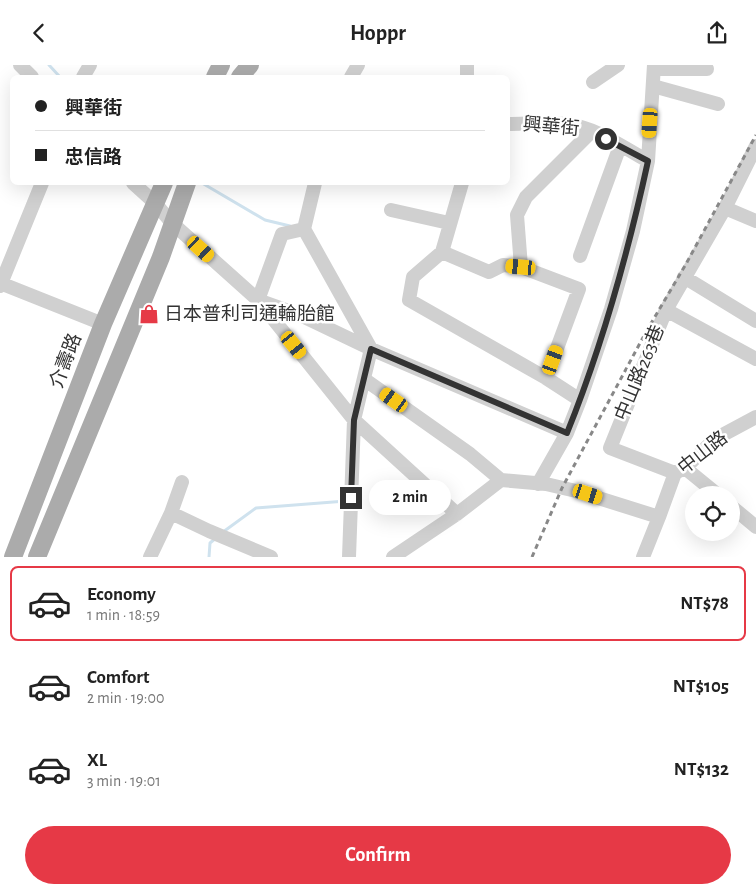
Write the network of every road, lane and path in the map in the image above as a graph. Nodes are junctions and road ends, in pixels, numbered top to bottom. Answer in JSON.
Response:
{"nodes":[{"id":1,"x":20,"y":65,"type":"edge"},
{"id":2,"x":250,"y":65,"type":"edge"},
{"id":3,"x":618,"y":65,"type":"edge"},
{"id":4,"x":654,"y":67,"type":"edge"},
{"id":5,"x":707,"y":69,"type":"dead end"},
{"id":6,"x":30,"y":75,"type":"edge"},
{"id":7,"x":242,"y":75,"type":"edge"},
{"id":8,"x":593,"y":82,"type":"dead end"},
{"id":9,"x":653,"y":86,"type":"junction"},
{"id":10,"x":718,"y":104,"type":"dead end"},
{"id":11,"x":510,"y":124,"type":"edge"},
{"id":12,"x":592,"y":131,"type":"junction"},
{"id":13,"x":620,"y":146,"type":"junction"},
{"id":14,"x":756,"y":146,"type":"edge"},
{"id":15,"x":648,"y":161,"type":"junction"},
{"id":16,"x":41,"y":185,"type":"edge"},
{"id":17,"x":135,"y":185,"type":"edge"},
{"id":18,"x":163,"y":185,"type":"edge"},
{"id":19,"x":315,"y":185,"type":"edge"},
{"id":20,"x":461,"y":185,"type":"edge"},
{"id":21,"x":186,"y":186,"type":"edge"},
{"id":22,"x":155,"y":203,"type":"junction"},
{"id":23,"x":725,"y":208,"type":"junction"},
{"id":24,"x":391,"y":210,"type":"dead end"},
{"id":25,"x":756,"y":221,"type":"edge"},
{"id":26,"x":172,"y":223,"type":"junction"},
{"id":27,"x":450,"y":223,"type":"junction"},
{"id":28,"x":304,"y":229,"type":"junction"},
{"id":29,"x":442,"y":252,"type":"junction"},
{"id":30,"x":580,"y":256,"type":"dead end"},
{"id":31,"x":521,"y":267,"type":"junction"},
{"id":32,"x":684,"y":277,"type":"junction"},
{"id":33,"x":0,"y":284,"type":"edge"},
{"id":34,"x":258,"y":300,"type":"junction"},
{"id":35,"x":666,"y":309,"type":"junction"},
{"id":36,"x":756,"y":321,"type":"edge"},
{"id":37,"x":103,"y":325,"type":"junction"},
{"id":38,"x":371,"y":349,"type":"junction"},
{"id":39,"x":756,"y":359,"type":"edge"},
{"id":40,"x":546,"y":378,"type":"junction"},
{"id":41,"x":364,"y":379,"type":"junction"},
{"id":42,"x":580,"y":400,"type":"junction"},
{"id":43,"x":756,"y":417,"type":"edge"},
{"id":44,"x":354,"y":420,"type":"junction"},
{"id":45,"x":567,"y":433,"type":"junction"},
{"id":46,"x":680,"y":471,"type":"junction"},
{"id":47,"x":501,"y":480,"type":"junction"},
{"id":48,"x":182,"y":482,"type":"dead end"},
{"id":49,"x":538,"y":484,"type":"junction"},
{"id":50,"x":704,"y":486,"type":"edge"},
{"id":51,"x":171,"y":513,"type":"junction"},
{"id":52,"x":457,"y":514,"type":"junction"},
{"id":53,"x":740,"y":514,"type":"edge"},
{"id":54,"x":659,"y":517,"type":"junction"},
{"id":55,"x":756,"y":527,"type":"edge"},
{"id":56,"x":13,"y":557,"type":"edge"},
{"id":57,"x":38,"y":557,"type":"edge"},
{"id":58,"x":150,"y":557,"type":"edge"},
{"id":59,"x":271,"y":557,"type":"edge"},
{"id":60,"x":349,"y":557,"type":"edge"},
{"id":61,"x":394,"y":557,"type":"edge"},
{"id":62,"x":643,"y":557,"type":"edge"}],
"edges":[{"from":1,"to":6,"type":"street"},
{"from":2,"to":7,"type":"main road"},
{"from":3,"to":8,"type":"street"},
{"from":4,"to":5,"type":"street"},
{"from":4,"to":9,"type":"street"},
{"from":9,"to":10,"type":"street"},
{"from":9,"to":15,"type":"street"},
{"from":11,"to":12,"type":"street","name":"興華街"},
{"from":12,"to":13,"type":"street","name":"興華街"},
{"from":12,"to":31,"type":"street"},
{"from":13,"to":15,"type":"street","name":"興華街"},
{"from":13,"to":30,"type":"street"},
{"from":14,"to":23,"type":"street"},
{"from":15,"to":42,"type":"street"},
{"from":16,"to":33,"type":"street"},
{"from":17,"to":22,"type":"street"},
{"from":18,"to":22,"type":"main road","name":"介壽路"},
{"from":19,"to":28,"type":"street"},
{"from":20,"to":27,"type":"street"},
{"from":21,"to":26,"type":"main road"},
{"from":22,"to":26,"type":"street"},
{"from":22,"to":37,"type":"main road","name":"介壽路"},
{"from":23,"to":25,"type":"street"},
{"from":23,"to":32,"type":"street"},
{"from":24,"to":27,"type":"street"},
{"from":26,"to":34,"type":"street"},
{"from":26,"to":57,"type":"main road"},
{"from":27,"to":29,"type":"street"},
{"from":28,"to":34,"type":"street"},
{"from":28,"to":38,"type":"street"},
{"from":29,"to":31,"type":"street"},
{"from":29,"to":40,"type":"street"},
{"from":31,"to":40,"type":"street"},
{"from":32,"to":35,"type":"street"},
{"from":32,"to":36,"type":"street"},
{"from":33,"to":37,"type":"street"},
{"from":34,"to":38,"type":"street"},
{"from":34,"to":44,"type":"street"},
{"from":35,"to":39,"type":"street","name":"中山路263巷"},
{"from":35,"to":46,"type":"street","name":"中山路263巷"},
{"from":37,"to":56,"type":"main road","name":"介壽路"},
{"from":38,"to":41,"type":"street"},
{"from":38,"to":45,"type":"street"},
{"from":40,"to":42,"type":"street"},
{"from":41,"to":44,"type":"street"},
{"from":41,"to":47,"type":"street"},
{"from":42,"to":45,"type":"street"},
{"from":43,"to":46,"type":"street","name":"中山路"},
{"from":44,"to":52,"type":"street"},
{"from":44,"to":60,"type":"street"},
{"from":45,"to":49,"type":"street"},
{"from":46,"to":50,"type":"street"},
{"from":46,"to":54,"type":"street","name":"中山路"},
{"from":47,"to":49,"type":"street"},
{"from":47,"to":52,"type":"street"},
{"from":48,"to":51,"type":"street"},
{"from":49,"to":54,"type":"street"},
{"from":51,"to":58,"type":"street"},
{"from":51,"to":59,"type":"street"},
{"from":52,"to":61,"type":"street"},
{"from":53,"to":55,"type":"street"},
{"from":54,"to":62,"type":"street","name":"中山路"}]}
